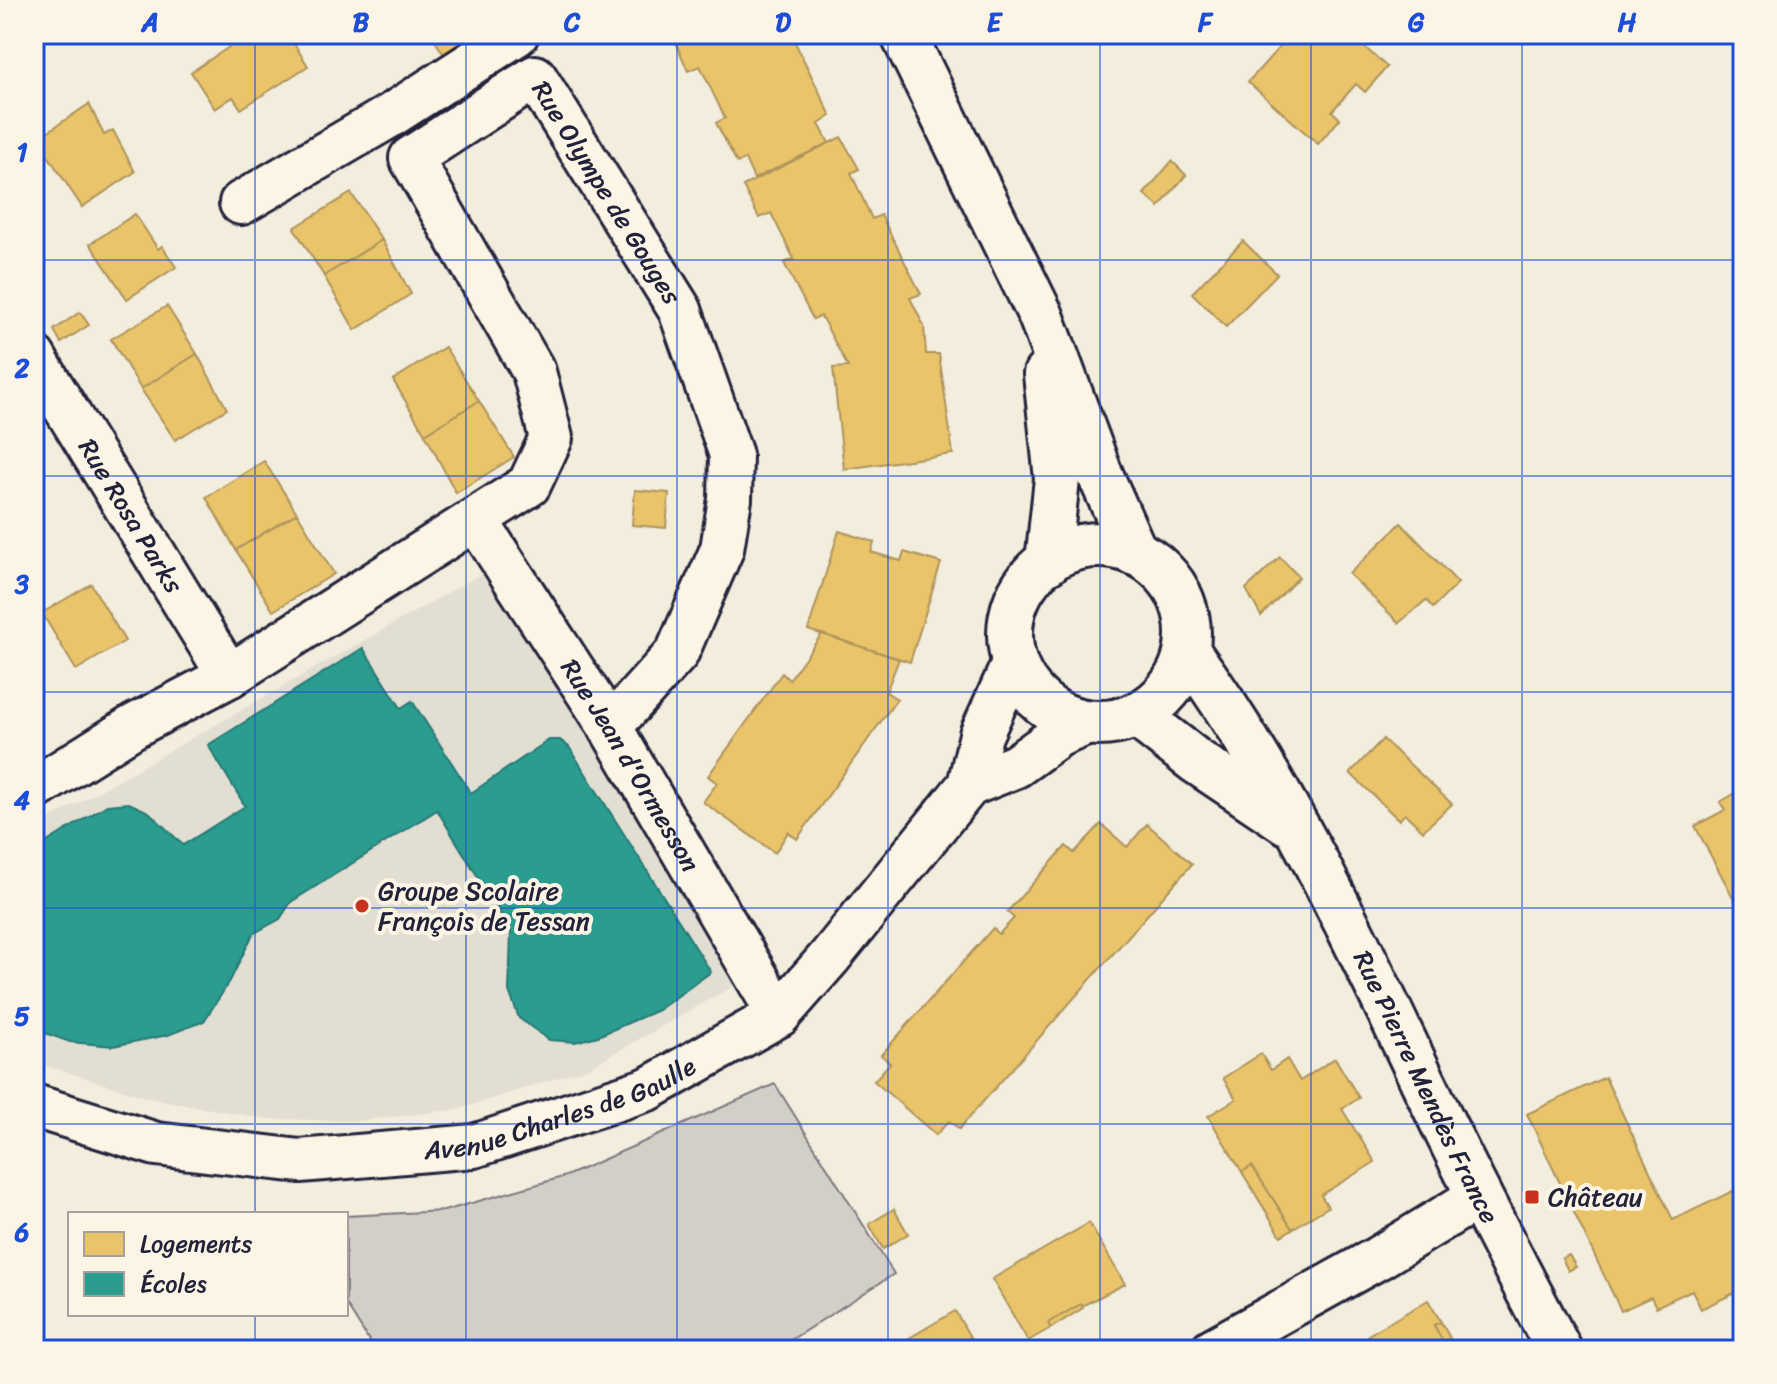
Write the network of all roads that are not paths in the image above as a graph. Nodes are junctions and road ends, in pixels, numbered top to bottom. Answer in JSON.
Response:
{"nodes":[{"id":1,"x":517,"y":34,"type":"edge"},
{"id":2,"x":903,"y":34,"type":"edge"},
{"id":3,"x":241,"y":203,"type":"dead end"},
{"id":4,"x":1041,"y":316,"type":"junction"},
{"id":5,"x":34,"y":357,"type":"edge"},
{"id":6,"x":476,"y":520,"type":"junction"},
{"id":7,"x":1135,"y":553,"type":"junction"},
{"id":8,"x":1048,"y":562,"type":"junction"},
{"id":9,"x":1187,"y":651,"type":"junction"},
{"id":10,"x":1014,"y":662,"type":"junction"},
{"id":11,"x":229,"y":676,"type":"junction"},
{"id":12,"x":1137,"y":715,"type":"junction"},
{"id":13,"x":1088,"y":723,"type":"junction"},
{"id":14,"x":610,"y":727,"type":"junction"},
{"id":15,"x":969,"y":785,"type":"junction"},
{"id":16,"x":34,"y":789,"type":"edge"},
{"id":17,"x":1293,"y":825,"type":"junction"},
{"id":18,"x":779,"y":1015,"type":"junction"},
{"id":19,"x":34,"y":1106,"type":"edge"},
{"id":20,"x":1478,"y":1197,"type":"junction"},
{"id":21,"x":1212,"y":1350,"type":"edge"},
{"id":22,"x":1559,"y":1350,"type":"edge"}],
"edges":[{"from":1,"to":3,"type":"street"},
{"from":2,"to":4,"type":"street"},
{"from":4,"to":7,"type":"street"},
{"from":4,"to":8,"type":"street"},
{"from":5,"to":11,"type":"street","name":"Rue Rosa Parks"},
{"from":6,"to":11,"type":"street"},
{"from":6,"to":14,"type":"street","name":"Rue Jean d'Ormesson"},
{"from":6,"to":14,"type":"street","name":"Rue Olympe de Gouges"},
{"from":7,"to":8,"type":"street"},
{"from":7,"to":9,"type":"street"},
{"from":8,"to":10,"type":"street"},
{"from":9,"to":12,"type":"street"},
{"from":9,"to":17,"type":"street","name":"Rue Pierre Mendès France"},
{"from":10,"to":13,"type":"street"},
{"from":10,"to":15,"type":"street","name":"Avenue Charles de Gaulle"},
{"from":11,"to":16,"type":"street"},
{"from":12,"to":13,"type":"street"},
{"from":12,"to":17,"type":"street","name":"Rue Pierre Mendès France"},
{"from":13,"to":15,"type":"street","name":"Avenue Charles de Gaulle"},
{"from":14,"to":18,"type":"street","name":"Rue Jean d'Ormesson"},
{"from":15,"to":18,"type":"street","name":"Avenue Charles de Gaulle"},
{"from":17,"to":20,"type":"street","name":"Rue Pierre Mendès France"},
{"from":18,"to":19,"type":"street","name":"Avenue Charles de Gaulle"},
{"from":20,"to":21,"type":"street"},
{"from":20,"to":22,"type":"street","name":"Rue Pierre Mendès France"}]}
